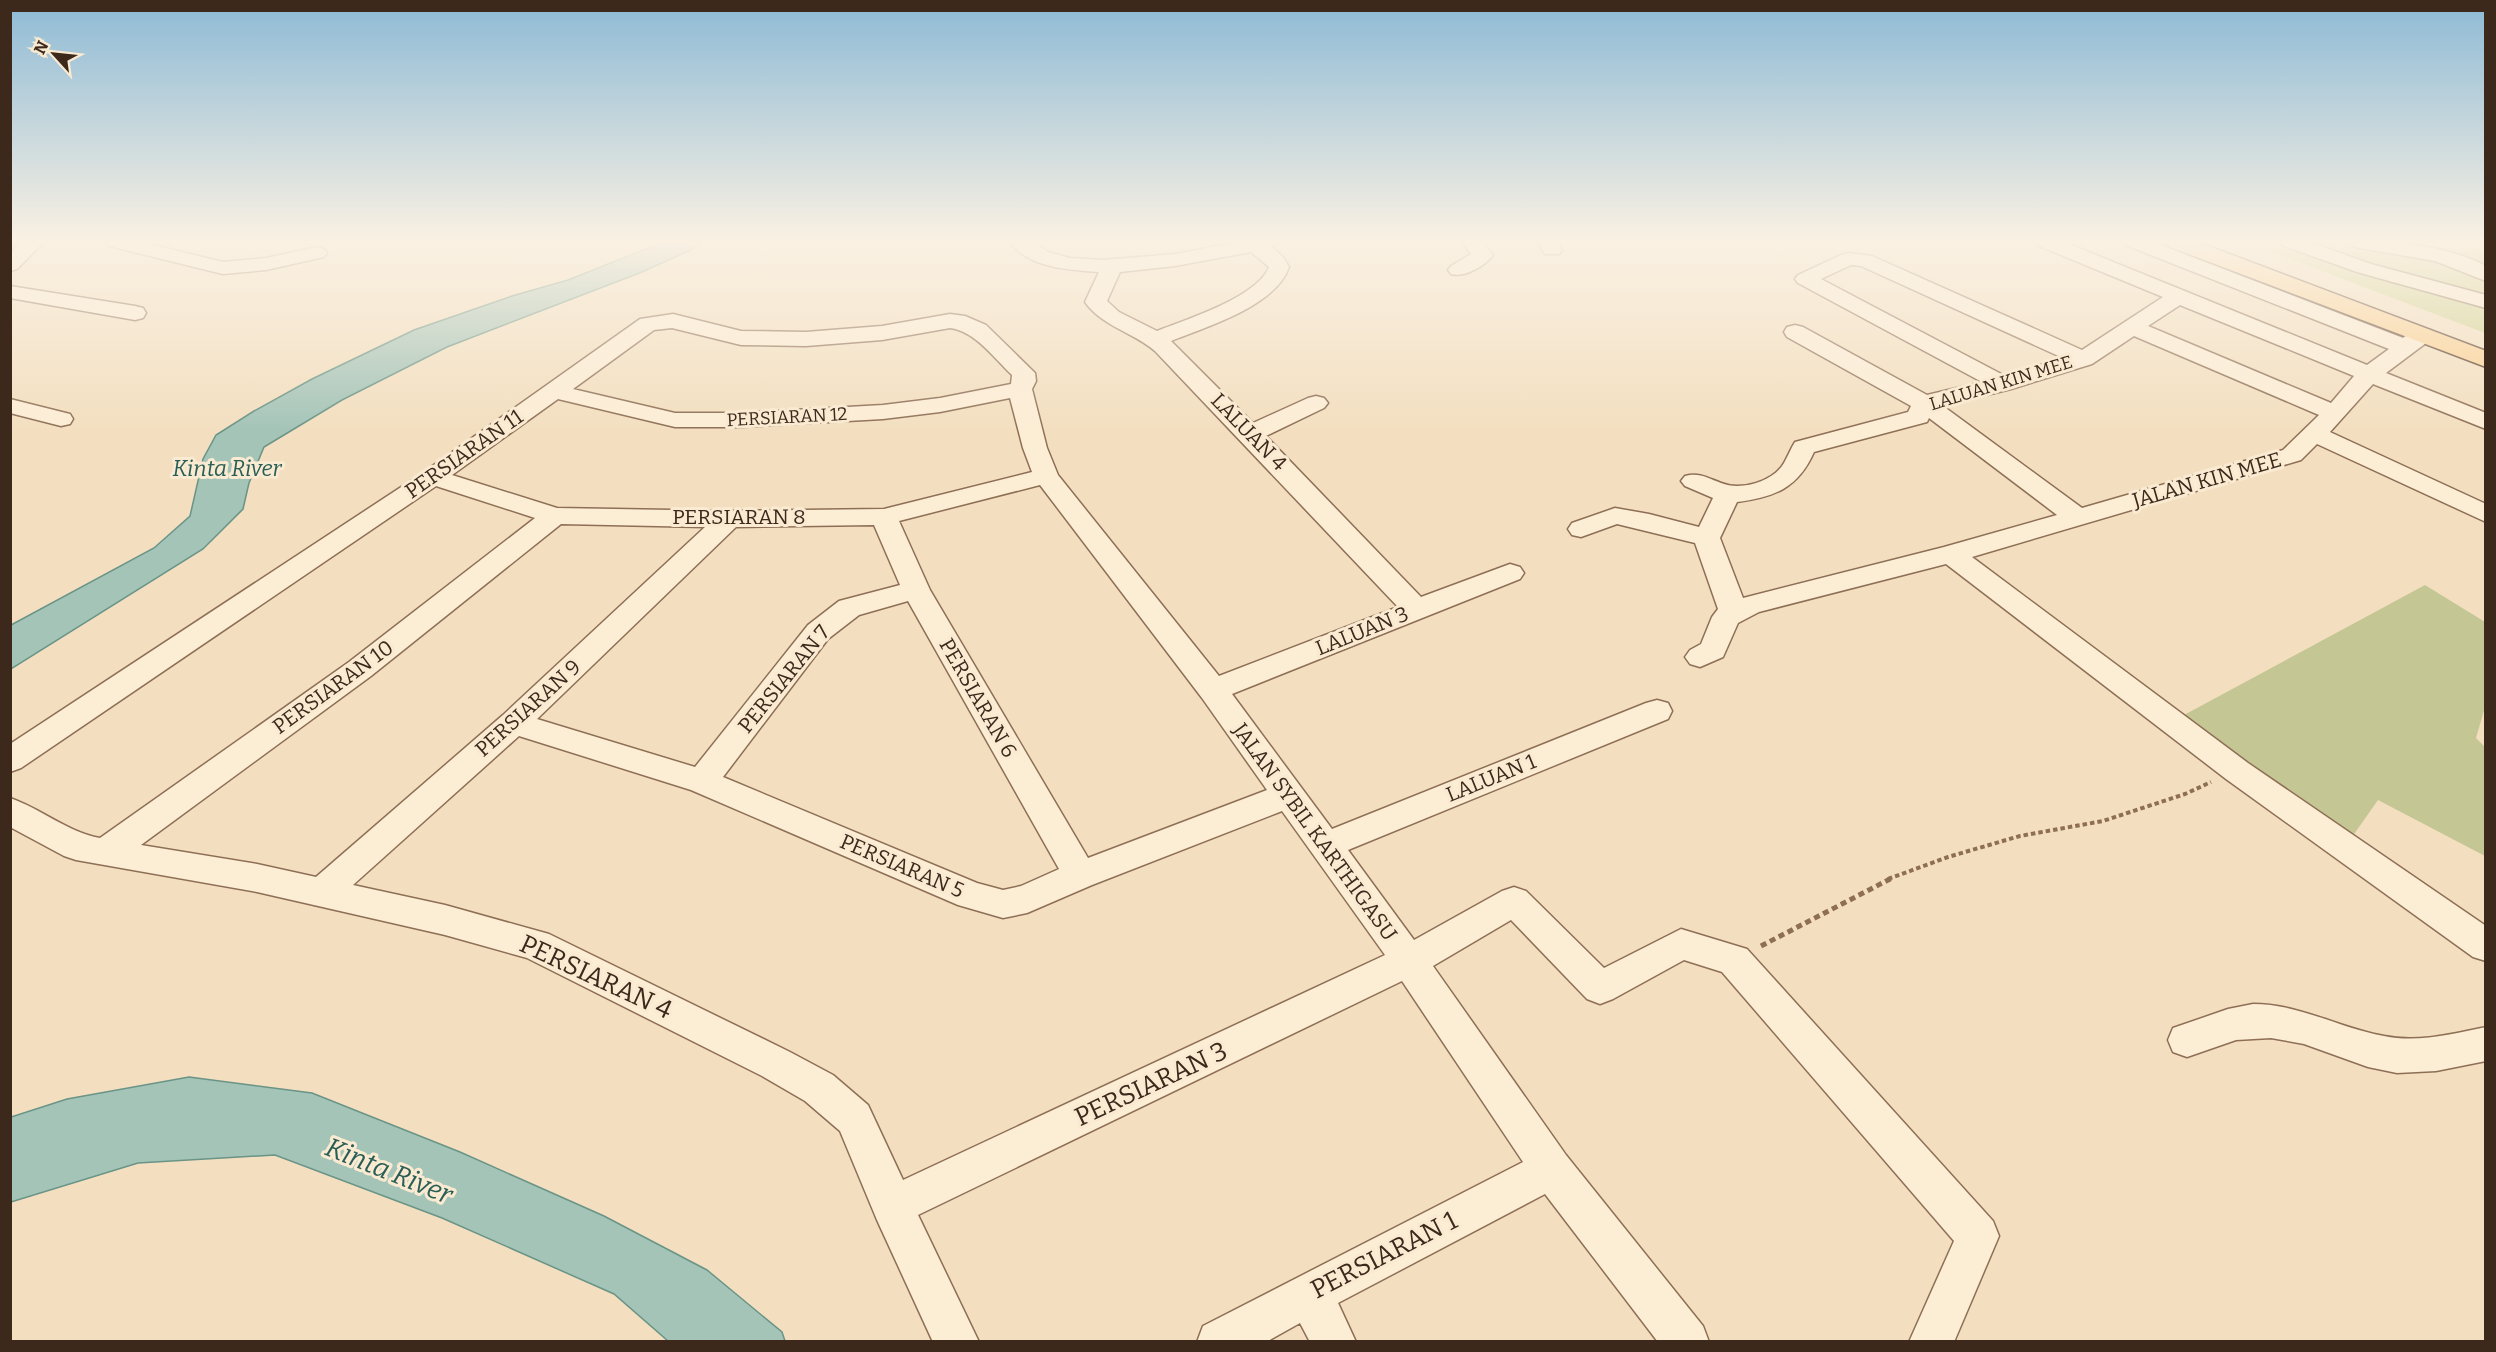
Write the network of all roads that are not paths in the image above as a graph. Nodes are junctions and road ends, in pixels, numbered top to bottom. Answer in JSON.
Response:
{"nodes":[{"id":1,"x":88,"y":305,"type":"edge"},
{"id":2,"x":1098,"y":305,"type":"edge"},
{"id":3,"x":1234,"y":305,"type":"edge"},
{"id":4,"x":1854,"y":305,"type":"edge"},
{"id":5,"x":1966,"y":305,"type":"edge"},
{"id":6,"x":2165,"y":305,"type":"edge"},
{"id":7,"x":2201,"y":305,"type":"edge"},
{"id":8,"x":2319,"y":305,"type":"edge"},
{"id":9,"x":2365,"y":305,"type":"edge"},
{"id":10,"x":2378,"y":305,"type":"edge"},
{"id":11,"x":135,"y":313,"type":"dead end"},
{"id":12,"x":965,"y":323,"type":"joint"},
{"id":13,"x":2132,"y":327,"type":"junction"},
{"id":14,"x":1795,"y":332,"type":"dead end"},
{"id":15,"x":1156,"y":339,"type":"junction"},
{"id":16,"x":2413,"y":341,"type":"junction"},
{"id":17,"x":2486,"y":344,"type":"edge"},
{"id":18,"x":2486,"y":351,"type":"edge"},
{"id":19,"x":2084,"y":358,"type":"junction"},
{"id":20,"x":2486,"y":360,"type":"edge"},
{"id":21,"x":2369,"y":374,"type":"junction"},
{"id":22,"x":2003,"y":384,"type":"junction"},
{"id":23,"x":1020,"y":389,"type":"junction"},
{"id":24,"x":555,"y":391,"type":"junction"},
{"id":25,"x":1316,"y":403,"type":"dead end"},
{"id":26,"x":1924,"y":403,"type":"junction"},
{"id":27,"x":10,"y":406,"type":"edge"},
{"id":28,"x":2335,"y":413,"type":"junction"},
{"id":29,"x":61,"y":418,"type":"dead end"},
{"id":30,"x":2486,"y":422,"type":"edge"},
{"id":31,"x":1252,"y":433,"type":"junction"},
{"id":32,"x":2315,"y":434,"type":"junction"},
{"id":33,"x":1046,"y":476,"type":"junction"},
{"id":34,"x":433,"y":477,"type":"junction"},
{"id":35,"x":1694,"y":481,"type":"dead end"},
{"id":36,"x":1727,"y":495,"type":"junction"},
{"id":37,"x":2486,"y":514,"type":"edge"},
{"id":38,"x":555,"y":516,"type":"junction"},
{"id":39,"x":884,"y":517,"type":"junction"},
{"id":40,"x":2079,"y":518,"type":"junction"},
{"id":41,"x":729,"y":519,"type":"junction"},
{"id":42,"x":1581,"y":529,"type":"dead end"},
{"id":43,"x":1707,"y":538,"type":"junction"},
{"id":44,"x":1951,"y":554,"type":"junction"},
{"id":45,"x":1510,"y":573,"type":"dead end"},
{"id":46,"x":916,"y":590,"type":"junction"},
{"id":47,"x":1417,"y":610,"type":"junction"},
{"id":48,"x":1734,"y":614,"type":"junction"},
{"id":49,"x":1700,"y":657,"type":"dead end"},
{"id":50,"x":1213,"y":690,"type":"junction"},
{"id":51,"x":1658,"y":711,"type":"dead end"},
{"id":52,"x":514,"y":723,"type":"junction"},
{"id":53,"x":10,"y":760,"type":"edge"},
{"id":54,"x":702,"y":781,"type":"junction"},
{"id":55,"x":1288,"y":795,"type":"junction"},
{"id":56,"x":10,"y":811,"type":"edge"},
{"id":57,"x":1324,"y":846,"type":"junction"},
{"id":58,"x":107,"y":851,"type":"junction"},
{"id":59,"x":1080,"y":875,"type":"junction"},
{"id":60,"x":322,"y":892,"type":"junction"},
{"id":61,"x":2486,"y":946,"type":"edge"},
{"id":62,"x":1409,"y":962,"type":"junction"},
{"id":63,"x":2187,"y":1040,"type":"dead end"},
{"id":64,"x":2486,"y":1044,"type":"edge"},
{"id":65,"x":1551,"y":1169,"type":"junction"},
{"id":66,"x":892,"y":1206,"type":"junction"},
{"id":67,"x":1309,"y":1294,"type":"junction"},
{"id":68,"x":957,"y":1341,"type":"edge"},
{"id":69,"x":1219,"y":1341,"type":"edge"},
{"id":70,"x":1334,"y":1341,"type":"edge"},
{"id":71,"x":1687,"y":1341,"type":"edge"},
{"id":72,"x":1931,"y":1341,"type":"edge"}],
"edges":[{"from":1,"to":11,"type":"street"},
{"from":2,"to":15,"type":"street","name":"LALUAN 4"},
{"from":3,"to":15,"type":"street"},
{"from":4,"to":22,"type":"street"},
{"from":5,"to":19,"type":"street"},
{"from":6,"to":13,"type":"street","name":"LALUAN KIN MEE"},
{"from":7,"to":21,"type":"street"},
{"from":8,"to":16,"type":"main road"},
{"from":9,"to":16,"type":"main road"},
{"from":10,"to":17,"type":"main road"},
{"from":12,"to":23,"type":"street","name":"JALAN SYBIL KARTHIGASU"},
{"from":12,"to":24,"type":"street","name":"PERSIARAN 11"},
{"from":13,"to":19,"type":"street","name":"LALUAN KIN MEE"},
{"from":13,"to":28,"type":"street"},
{"from":14,"to":26,"type":"street"},
{"from":15,"to":31,"type":"street","name":"LALUAN 4"},
{"from":16,"to":18,"type":"main road"},
{"from":16,"to":20,"type":"main road"},
{"from":16,"to":21,"type":"street","name":"JALAN KIN MEE"},
{"from":19,"to":22,"type":"street","name":"LALUAN KIN MEE"},
{"from":21,"to":28,"type":"street","name":"JALAN KIN MEE"},
{"from":21,"to":30,"type":"street"},
{"from":22,"to":26,"type":"street","name":"LALUAN KIN MEE"},
{"from":23,"to":24,"type":"street","name":"PERSIARAN 12"},
{"from":23,"to":33,"type":"street","name":"JALAN SYBIL KARTHIGASU"},
{"from":24,"to":34,"type":"street","name":"PERSIARAN 11"},
{"from":25,"to":31,"type":"street"},
{"from":26,"to":36,"type":"street","name":"LALUAN KIN MEE"},
{"from":26,"to":40,"type":"street"},
{"from":27,"to":29,"type":"street"},
{"from":28,"to":32,"type":"street","name":"JALAN KIN MEE"},
{"from":31,"to":47,"type":"street","name":"LALUAN 4"},
{"from":32,"to":37,"type":"street"},
{"from":32,"to":40,"type":"street","name":"JALAN KIN MEE"},
{"from":33,"to":39,"type":"street","name":"PERSIARAN 8"},
{"from":33,"to":50,"type":"street","name":"JALAN SYBIL KARTHIGASU"},
{"from":34,"to":38,"type":"street","name":"PERSIARAN 8"},
{"from":34,"to":53,"type":"street","name":"PERSIARAN 11"},
{"from":35,"to":36,"type":"street"},
{"from":36,"to":43,"type":"street"},
{"from":38,"to":41,"type":"street","name":"PERSIARAN 8"},
{"from":38,"to":58,"type":"street","name":"PERSIARAN 10"},
{"from":39,"to":41,"type":"street","name":"PERSIARAN 8"},
{"from":39,"to":46,"type":"street","name":"PERSIARAN 6"},
{"from":40,"to":44,"type":"street","name":"JALAN KIN MEE"},
{"from":41,"to":52,"type":"street","name":"PERSIARAN 9"},
{"from":42,"to":43,"type":"street"},
{"from":43,"to":48,"type":"street"},
{"from":44,"to":48,"type":"street","name":"JALAN KIN MEE"},
{"from":44,"to":61,"type":"street"},
{"from":45,"to":47,"type":"street","name":"LALUAN 3"},
{"from":46,"to":54,"type":"street","name":"PERSIARAN 7"},
{"from":46,"to":59,"type":"street","name":"PERSIARAN 6"},
{"from":47,"to":50,"type":"street","name":"LALUAN 3"},
{"from":48,"to":49,"type":"street"},
{"from":50,"to":55,"type":"street","name":"JALAN SYBIL KARTHIGASU"},
{"from":51,"to":57,"type":"street","name":"LALUAN 1"},
{"from":52,"to":54,"type":"street","name":"PERSIARAN 5"},
{"from":52,"to":60,"type":"street","name":"PERSIARAN 9"},
{"from":54,"to":59,"type":"street","name":"PERSIARAN 5"},
{"from":55,"to":57,"type":"street","name":"JALAN SYBIL KARTHIGASU"},
{"from":55,"to":59,"type":"street","name":"PERSIARAN 5"},
{"from":56,"to":58,"type":"street","name":"PERSIARAN 4"},
{"from":57,"to":62,"type":"street","name":"JALAN SYBIL KARTHIGASU"},
{"from":58,"to":60,"type":"street","name":"PERSIARAN 4"},
{"from":60,"to":66,"type":"street","name":"PERSIARAN 4"},
{"from":62,"to":65,"type":"street","name":"JALAN SYBIL KARTHIGASU"},
{"from":62,"to":66,"type":"street","name":"PERSIARAN 3"},
{"from":62,"to":72,"type":"street","name":"PERSIARAN 3"},
{"from":63,"to":64,"type":"street"},
{"from":65,"to":67,"type":"street","name":"PERSIARAN 1"},
{"from":65,"to":71,"type":"street","name":"JALAN SYBIL KARTHIGASU"},
{"from":66,"to":68,"type":"street","name":"PERSIARAN 4"},
{"from":67,"to":69,"type":"street","name":"PERSIARAN 1"},
{"from":67,"to":70,"type":"street"}]}
